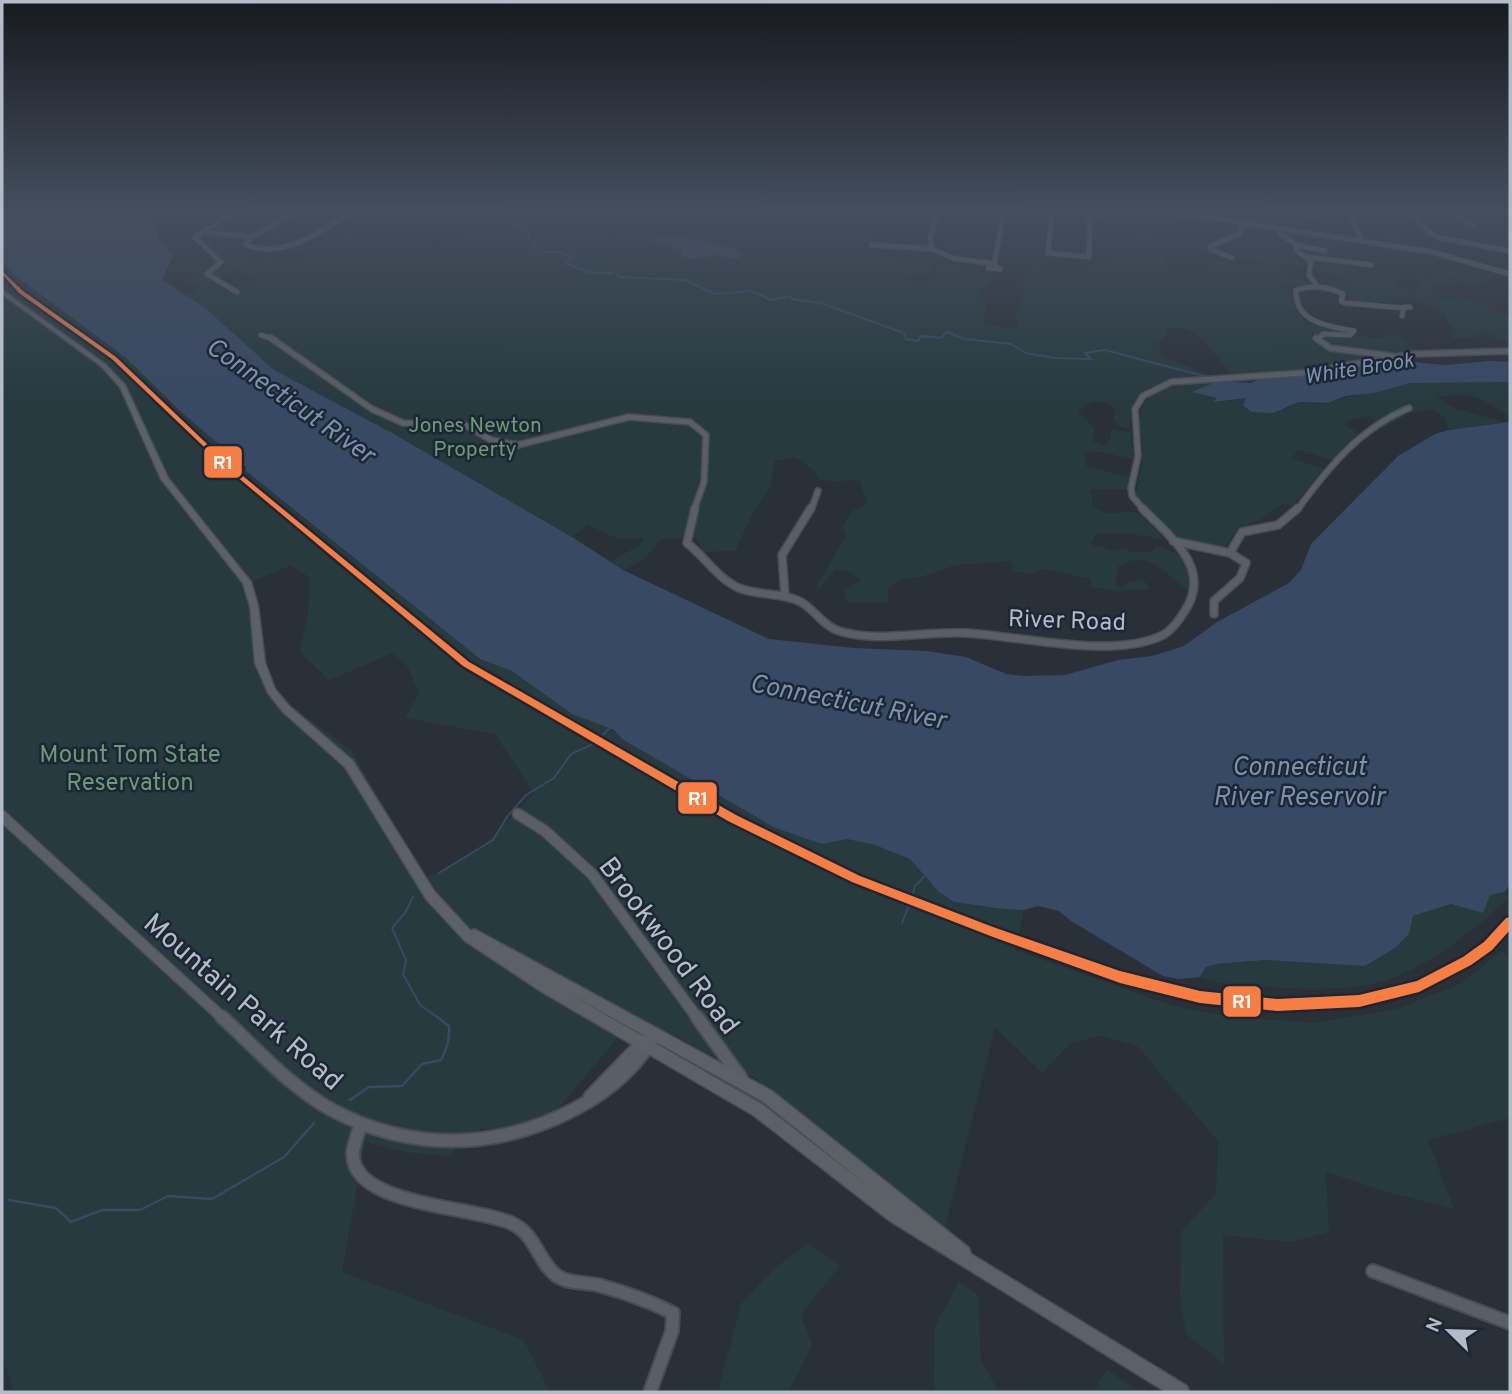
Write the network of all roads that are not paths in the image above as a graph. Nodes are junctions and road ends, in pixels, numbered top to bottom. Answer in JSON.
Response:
{"nodes":[{"id":1,"x":207,"y":274,"type":"edge"},
{"id":2,"x":1309,"y":274,"type":"edge"},
{"id":3,"x":1318,"y":287,"type":"junction"},
{"id":4,"x":2,"y":292,"type":"edge"},
{"id":5,"x":237,"y":292,"type":"dead end"},
{"id":6,"x":1410,"y":307,"type":"dead end"},
{"id":7,"x":1403,"y":308,"type":"junction"},
{"id":8,"x":1402,"y":316,"type":"dead end"},
{"id":9,"x":261,"y":335,"type":"dead end"},
{"id":10,"x":1510,"y":351,"type":"edge"},
{"id":11,"x":1392,"y":356,"type":"junction"},
{"id":12,"x":1409,"y":408,"type":"dead end"},
{"id":13,"x":818,"y":491,"type":"dead end"},
{"id":14,"x":1173,"y":541,"type":"junction"},
{"id":15,"x":1230,"y":553,"type":"junction"},
{"id":16,"x":785,"y":596,"type":"junction"},
{"id":17,"x":1214,"y":614,"type":"dead end"},
{"id":18,"x":518,"y":814,"type":"dead end"},
{"id":19,"x":2,"y":816,"type":"edge"},
{"id":20,"x":648,"y":1041,"type":"junction"},
{"id":21,"x":744,"y":1083,"type":"junction"},
{"id":22,"x":360,"y":1126,"type":"junction"},
{"id":23,"x":987,"y":1271,"type":"junction"},
{"id":24,"x":1373,"y":1271,"type":"dead end"},
{"id":25,"x":1510,"y":1324,"type":"edge"},
{"id":26,"x":650,"y":1392,"type":"edge"},
{"id":27,"x":1181,"y":1392,"type":"edge"}],
"edges":[{"from":1,"to":5,"type":"street"},
{"from":2,"to":3,"type":"street"},
{"from":3,"to":7,"type":"street"},
{"from":3,"to":11,"type":"street"},
{"from":4,"to":20,"type":"main road"},
{"from":6,"to":7,"type":"street"},
{"from":7,"to":8,"type":"street"},
{"from":9,"to":16,"type":"street","name":"River Road"},
{"from":10,"to":11,"type":"street","name":"River Road"},
{"from":11,"to":14,"type":"street","name":"River Road"},
{"from":12,"to":15,"type":"street"},
{"from":13,"to":16,"type":"street"},
{"from":14,"to":15,"type":"street"},
{"from":14,"to":16,"type":"street","name":"River Road"},
{"from":15,"to":17,"type":"street"},
{"from":18,"to":21,"type":"street","name":"Brookwood Road"},
{"from":19,"to":22,"type":"street","name":"Mountain Park Road"},
{"from":20,"to":21,"type":"main road"},
{"from":20,"to":22,"type":"street","name":"Mountain Park Road"},
{"from":20,"to":23,"type":"main road"},
{"from":21,"to":23,"type":"main road"},
{"from":22,"to":26,"type":"street"},
{"from":23,"to":27,"type":"main road"},
{"from":24,"to":25,"type":"street"}]}
